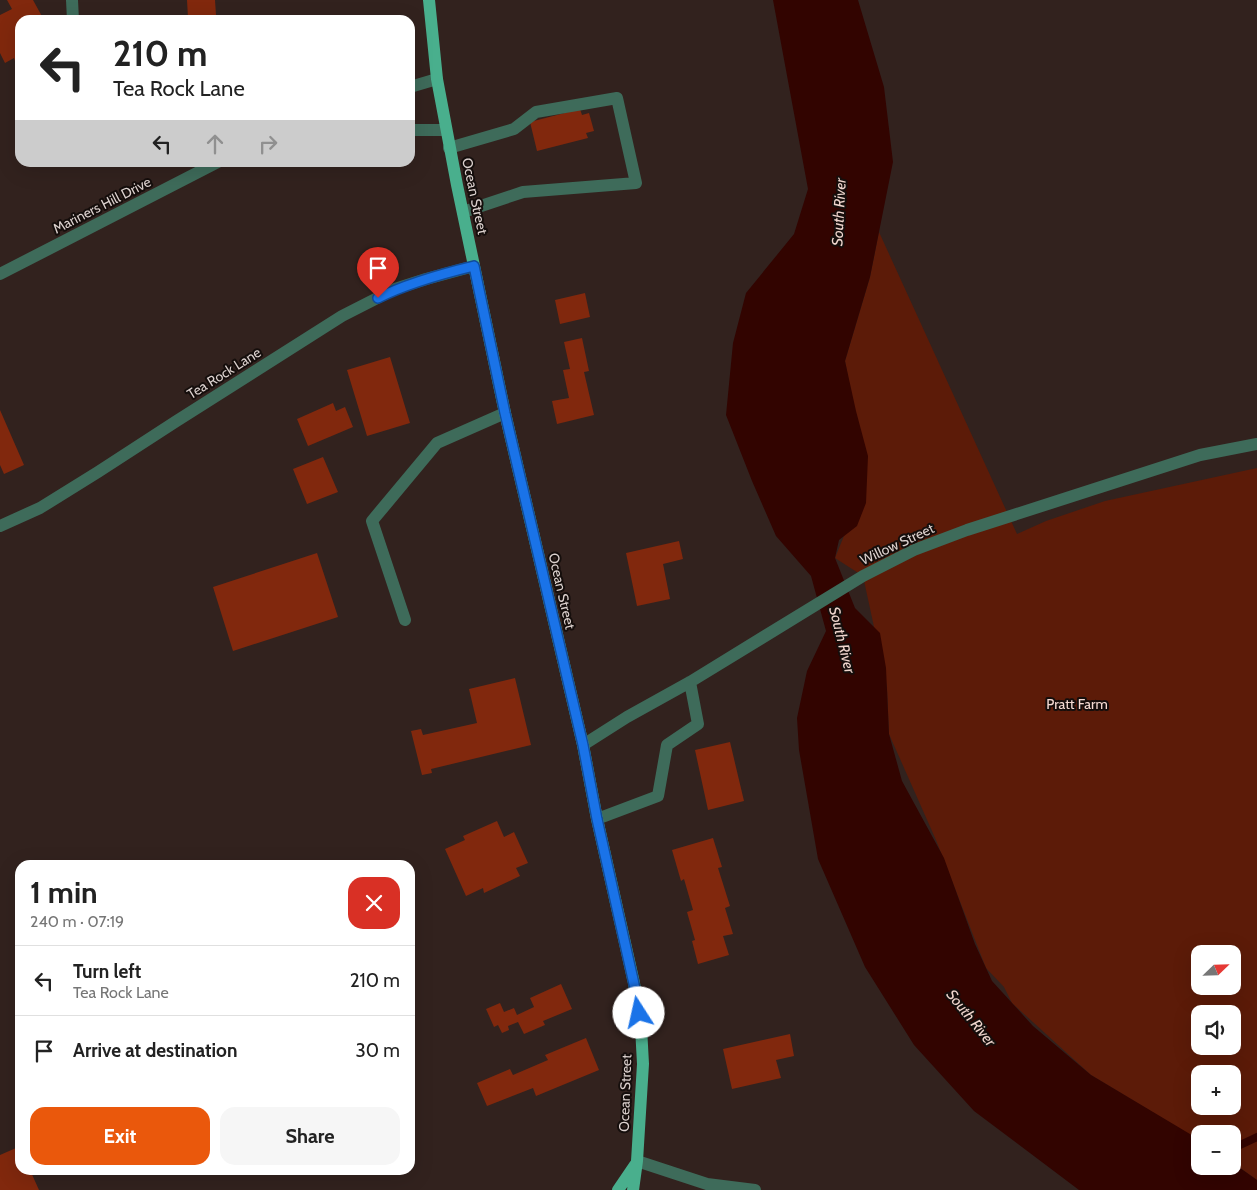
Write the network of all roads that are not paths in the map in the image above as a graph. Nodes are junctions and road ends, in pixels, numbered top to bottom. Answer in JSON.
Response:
{"nodes":[{"id":1,"x":72,"y":0,"type":"edge"},
{"id":2,"x":429,"y":0,"type":"edge"},
{"id":3,"x":73,"y":15,"type":"edge"},
{"id":4,"x":437,"y":79,"type":"junction"},
{"id":5,"x":415,"y":86,"type":"edge"},
{"id":6,"x":415,"y":130,"type":"edge"},
{"id":7,"x":446,"y":130,"type":"junction"},
{"id":8,"x":449,"y":148,"type":"junction"},
{"id":9,"x":208,"y":167,"type":"edge"},
{"id":10,"x":462,"y":212,"type":"junction"},
{"id":11,"x":474,"y":266,"type":"junction"},
{"id":12,"x":0,"y":274,"type":"edge"},
{"id":13,"x":505,"y":413,"type":"junction"},
{"id":14,"x":1257,"y":444,"type":"edge"},
{"id":15,"x":0,"y":526,"type":"edge"},
{"id":16,"x":405,"y":620,"type":"dead end"},
{"id":17,"x":690,"y":682,"type":"junction"},
{"id":18,"x":583,"y":745,"type":"junction"},
{"id":19,"x":597,"y":819,"type":"junction"},
{"id":20,"x":637,"y":1161,"type":"junction"},
{"id":21,"x":706,"y":1187,"type":"edge"},
{"id":22,"x":618,"y":1190,"type":"edge"},
{"id":23,"x":633,"y":1190,"type":"edge"},
{"id":24,"x":755,"y":1190,"type":"edge"}],
"edges":[{"from":1,"to":3,"type":"street"},
{"from":2,"to":4,"type":"main road","name":"Ocean Street"},
{"from":4,"to":5,"type":"street"},
{"from":4,"to":7,"type":"main road","name":"Ocean Street"},
{"from":6,"to":7,"type":"street"},
{"from":7,"to":8,"type":"main road","name":"Ocean Street"},
{"from":8,"to":10,"type":"main road","name":"Ocean Street"},
{"from":8,"to":10,"type":"street"},
{"from":9,"to":12,"type":"street","name":"Mariners Hill Drive"},
{"from":10,"to":11,"type":"main road","name":"Ocean Street"},
{"from":11,"to":13,"type":"main road","name":"Ocean Street"},
{"from":11,"to":15,"type":"street","name":"Tea Rock Lane"},
{"from":13,"to":16,"type":"street"},
{"from":13,"to":18,"type":"main road","name":"Ocean Street"},
{"from":14,"to":17,"type":"street","name":"Willow Street"},
{"from":17,"to":18,"type":"street","name":"Willow Street"},
{"from":17,"to":19,"type":"street"},
{"from":18,"to":19,"type":"main road","name":"Ocean Street"},
{"from":19,"to":20,"type":"main road","name":"Ocean Street"},
{"from":20,"to":21,"type":"street"},
{"from":20,"to":22,"type":"main road"},
{"from":20,"to":23,"type":"main road","name":"Ocean Street"},
{"from":21,"to":24,"type":"street"}]}
